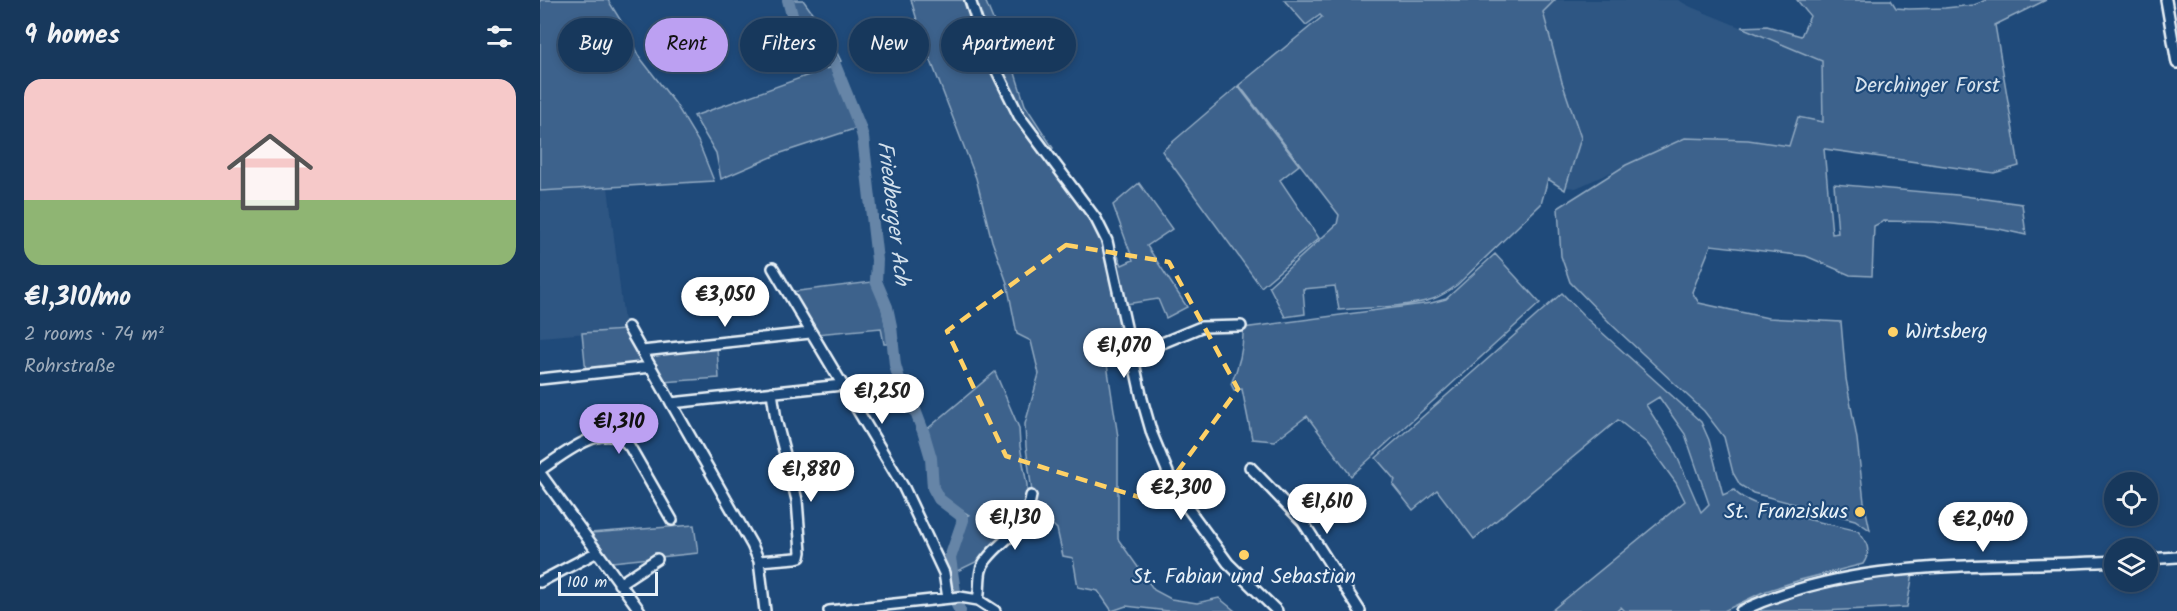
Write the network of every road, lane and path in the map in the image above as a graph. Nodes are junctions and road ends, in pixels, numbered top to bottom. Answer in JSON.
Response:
{"nodes":[{"id":1,"x":970,"y":0,"type":"edge"},
{"id":2,"x":2166,"y":0,"type":"edge"},
{"id":3,"x":2177,"y":63,"type":"edge"},
{"id":4,"x":773,"y":268,"type":"dead end"},
{"id":5,"x":1241,"y":326,"type":"dead end"},
{"id":6,"x":628,"y":327,"type":"dead end"},
{"id":7,"x":810,"y":333,"type":"junction"},
{"id":8,"x":642,"y":351,"type":"junction"},
{"id":9,"x":1133,"y":355,"type":"junction"},
{"id":10,"x":651,"y":367,"type":"junction"},
{"id":11,"x":540,"y":379,"type":"edge"},
{"id":12,"x":842,"y":385,"type":"junction"},
{"id":13,"x":772,"y":393,"type":"junction"},
{"id":14,"x":671,"y":403,"type":"junction"},
{"id":15,"x":1250,"y":467,"type":"dead end"},
{"id":16,"x":540,"y":472,"type":"edge"},
{"id":17,"x":1031,"y":496,"type":"dead end"},
{"id":18,"x":672,"y":520,"type":"dead end"},
{"id":19,"x":597,"y":552,"type":"junction"},
{"id":20,"x":2177,"y":557,"type":"edge"},
{"id":21,"x":2158,"y":558,"type":"edge"},
{"id":22,"x":657,"y":559,"type":"dead end"},
{"id":23,"x":759,"y":561,"type":"junction"},
{"id":24,"x":2104,"y":561,"type":"edge"},
{"id":25,"x":540,"y":582,"type":"edge"},
{"id":26,"x":619,"y":585,"type":"junction"},
{"id":27,"x":953,"y":598,"type":"junction"},
{"id":28,"x":978,"y":600,"type":"junction"},
{"id":29,"x":640,"y":611,"type":"edge"},
{"id":30,"x":765,"y":611,"type":"edge"},
{"id":31,"x":829,"y":611,"type":"edge"},
{"id":32,"x":995,"y":611,"type":"edge"},
{"id":33,"x":1277,"y":611,"type":"edge"},
{"id":34,"x":1360,"y":611,"type":"edge"},
{"id":35,"x":1741,"y":611,"type":"edge"}],
"edges":[{"from":1,"to":9,"type":"street"},
{"from":2,"to":3,"type":"street"},
{"from":4,"to":7,"type":"street"},
{"from":5,"to":9,"type":"street"},
{"from":6,"to":8,"type":"street"},
{"from":7,"to":8,"type":"street"},
{"from":7,"to":12,"type":"street"},
{"from":8,"to":10,"type":"street"},
{"from":9,"to":33,"type":"street"},
{"from":10,"to":11,"type":"street"},
{"from":10,"to":14,"type":"street"},
{"from":12,"to":13,"type":"street"},
{"from":12,"to":27,"type":"street"},
{"from":13,"to":14,"type":"street"},
{"from":13,"to":23,"type":"street"},
{"from":14,"to":23,"type":"street"},
{"from":15,"to":34,"type":"street"},
{"from":16,"to":18,"type":"street"},
{"from":16,"to":19,"type":"street"},
{"from":17,"to":28,"type":"street"},
{"from":19,"to":25,"type":"street"},
{"from":19,"to":26,"type":"street"},
{"from":20,"to":21,"type":"street"},
{"from":22,"to":26,"type":"street"},
{"from":23,"to":30,"type":"street"},
{"from":24,"to":35,"type":"street"},
{"from":26,"to":29,"type":"street"},
{"from":27,"to":28,"type":"street"},
{"from":27,"to":31,"type":"street"},
{"from":28,"to":32,"type":"street"}]}
